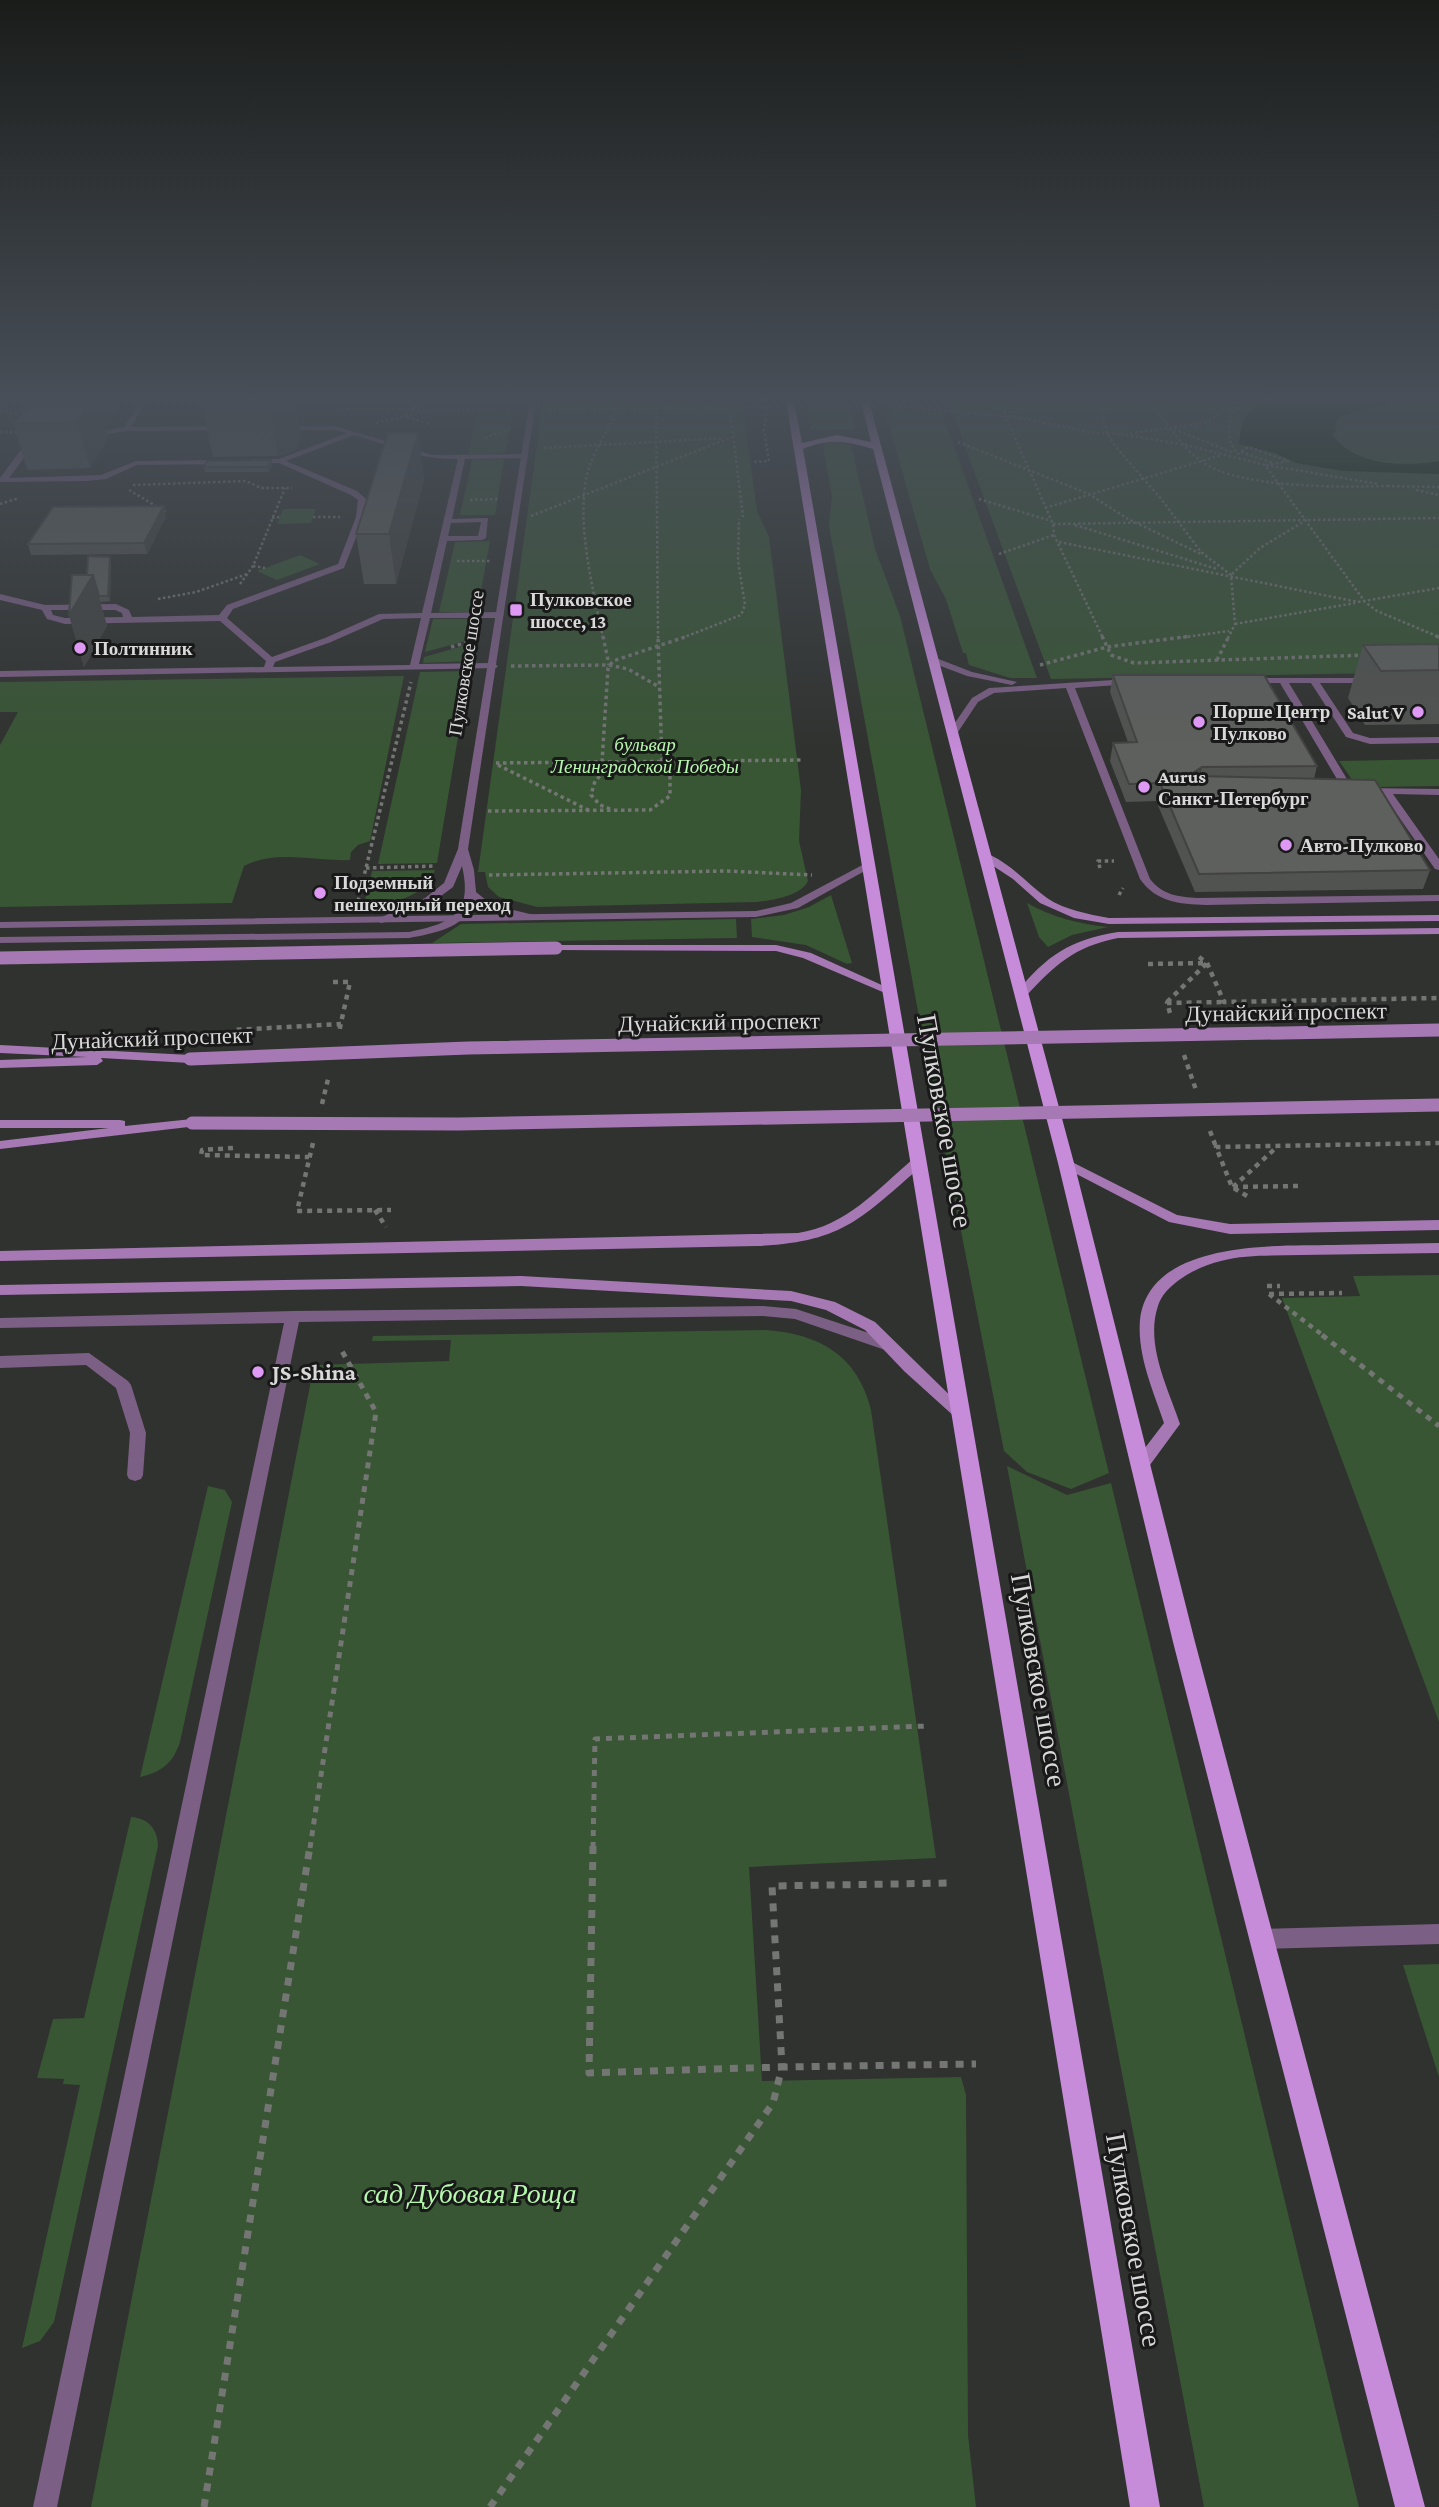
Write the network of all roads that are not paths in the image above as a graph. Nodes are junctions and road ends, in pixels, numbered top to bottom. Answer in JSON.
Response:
{"nodes":[{"id":1,"x":360,"y":518,"type":"edge"},
{"id":2,"x":448,"y":518,"type":"edge"},
{"id":3,"x":515,"y":518,"type":"edge"},
{"id":4,"x":810,"y":518,"type":"edge"},
{"id":5,"x":896,"y":518,"type":"edge"},
{"id":6,"x":447,"y":521,"type":"junction"},
{"id":7,"x":443,"y":538,"type":"junction"},
{"id":8,"x":0,"y":597,"type":"edge"},
{"id":9,"x":45,"y":608,"type":"junction"},
{"id":10,"x":426,"y":615,"type":"junction"},
{"id":11,"x":500,"y":615,"type":"junction"},
{"id":12,"x":222,"y":618,"type":"junction"},
{"id":13,"x":128,"y":620,"type":"junction"},
{"id":14,"x":271,"y":660,"type":"junction"},
{"id":15,"x":933,"y":660,"type":"junction"},
{"id":16,"x":493,"y":666,"type":"junction"},
{"id":17,"x":414,"y":668,"type":"junction"},
{"id":18,"x":267,"y":671,"type":"junction"},
{"id":19,"x":0,"y":674,"type":"edge"},
{"id":20,"x":1243,"y":680,"type":"edge"},
{"id":21,"x":1283,"y":680,"type":"junction"},
{"id":22,"x":1314,"y":680,"type":"junction"},
{"id":23,"x":1387,"y":680,"type":"edge"},
{"id":24,"x":1136,"y":682,"type":"edge"},
{"id":25,"x":1069,"y":685,"type":"junction"},
{"id":26,"x":953,"y":733,"type":"junction"},
{"id":27,"x":1439,"y":740,"type":"edge"},
{"id":28,"x":1348,"y":789,"type":"junction"},
{"id":29,"x":1334,"y":790,"type":"edge"},
{"id":30,"x":1439,"y":792,"type":"edge"},
{"id":31,"x":1387,"y":793,"type":"junction"},
{"id":32,"x":463,"y":849,"type":"junction"},
{"id":33,"x":985,"y":856,"type":"junction"},
{"id":34,"x":868,"y":865,"type":"junction"},
{"id":35,"x":1439,"y":867,"type":"edge"},
{"id":36,"x":471,"y":894,"type":"junction"},
{"id":37,"x":1439,"y":898,"type":"edge"},
{"id":38,"x":530,"y":917,"type":"junction"},
{"id":39,"x":1439,"y":918,"type":"edge"},
{"id":40,"x":460,"y":919,"type":"junction"},
{"id":41,"x":381,"y":920,"type":"junction"},
{"id":42,"x":0,"y":925,"type":"edge"},
{"id":43,"x":1439,"y":931,"type":"edge"},
{"id":44,"x":0,"y":940,"type":"edge"},
{"id":45,"x":0,"y":958,"type":"edge"},
{"id":46,"x":889,"y":991,"type":"junction"},
{"id":47,"x":1021,"y":993,"type":"junction"},
{"id":48,"x":1439,"y":1030,"type":"edge"},
{"id":49,"x":0,"y":1049,"type":"edge"},
{"id":50,"x":190,"y":1059,"type":"junction"},
{"id":51,"x":0,"y":1064,"type":"edge"},
{"id":52,"x":1439,"y":1105,"type":"edge"},
{"id":53,"x":0,"y":1124,"type":"edge"},
{"id":54,"x":192,"y":1124,"type":"junction"},
{"id":55,"x":0,"y":1145,"type":"edge"},
{"id":56,"x":918,"y":1162,"type":"junction"},
{"id":57,"x":1066,"y":1163,"type":"junction"},
{"id":58,"x":1439,"y":1225,"type":"edge"},
{"id":59,"x":1439,"y":1248,"type":"edge"},
{"id":60,"x":0,"y":1256,"type":"edge"},
{"id":61,"x":0,"y":1290,"type":"edge"},
{"id":62,"x":293,"y":1316,"type":"junction"},
{"id":63,"x":0,"y":1323,"type":"edge"},
{"id":64,"x":888,"y":1345,"type":"junction"},
{"id":65,"x":0,"y":1362,"type":"edge"},
{"id":66,"x":961,"y":1415,"type":"junction"},
{"id":67,"x":1141,"y":1465,"type":"junction"},
{"id":68,"x":135,"y":1475,"type":"dead end"},
{"id":69,"x":1439,"y":1934,"type":"edge"},
{"id":70,"x":1262,"y":1939,"type":"junction"},
{"id":71,"x":45,"y":2507,"type":"edge"},
{"id":72,"x":1145,"y":2507,"type":"edge"},
{"id":73,"x":1410,"y":2507,"type":"edge"}],
"edges":[{"from":1,"to":12,"type":"street"},
{"from":2,"to":6,"type":"street"},
{"from":3,"to":11,"type":"street","name":"Пулковское шоссе"},
{"from":4,"to":34,"type":"main road","name":"Пулковское шоссе"},
{"from":5,"to":15,"type":"main road"},
{"from":6,"to":7,"type":"street"},
{"from":6,"to":7,"type":"street"},
{"from":7,"to":10,"type":"street"},
{"from":8,"to":9,"type":"street"},
{"from":9,"to":13,"type":"street"},
{"from":9,"to":13,"type":"street"},
{"from":10,"to":11,"type":"street"},
{"from":10,"to":14,"type":"street"},
{"from":10,"to":17,"type":"street"},
{"from":11,"to":16,"type":"street","name":"Пулковское шоссе"},
{"from":12,"to":13,"type":"street"},
{"from":12,"to":14,"type":"street"},
{"from":14,"to":18,"type":"street"},
{"from":15,"to":25,"type":"street"},
{"from":15,"to":26,"type":"main road"},
{"from":16,"to":17,"type":"street"},
{"from":16,"to":32,"type":"street","name":"Пулковское шоссе"},
{"from":17,"to":18,"type":"street"},
{"from":18,"to":19,"type":"street"},
{"from":20,"to":21,"type":"street"},
{"from":21,"to":22,"type":"street"},
{"from":21,"to":28,"type":"street"},
{"from":22,"to":23,"type":"street"},
{"from":22,"to":27,"type":"street"},
{"from":24,"to":25,"type":"street"},
{"from":25,"to":26,"type":"street"},
{"from":25,"to":37,"type":"street"},
{"from":26,"to":33,"type":"main road"},
{"from":28,"to":29,"type":"street"},
{"from":28,"to":31,"type":"street"},
{"from":30,"to":31,"type":"street"},
{"from":31,"to":35,"type":"street"},
{"from":32,"to":36,"type":"street","name":"Пулковское шоссе"},
{"from":32,"to":41,"type":"street","name":"Пулковское шоссе"},
{"from":33,"to":39,"type":"main road"},
{"from":33,"to":47,"type":"main road"},
{"from":34,"to":38,"type":"street"},
{"from":34,"to":46,"type":"main road","name":"Пулковское шоссе"},
{"from":36,"to":38,"type":"street"},
{"from":36,"to":40,"type":"street"},
{"from":38,"to":40,"type":"street"},
{"from":40,"to":41,"type":"street"},
{"from":40,"to":44,"type":"street"},
{"from":41,"to":42,"type":"street"},
{"from":43,"to":47,"type":"main road"},
{"from":45,"to":46,"type":"main road","bridge":true},
{"from":46,"to":56,"type":"main road","name":"Пулковское шоссе"},
{"from":47,"to":57,"type":"main road"},
{"from":48,"to":50,"type":"main road","name":"Дунайский проспект","bridge":true},
{"from":49,"to":50,"type":"main road"},
{"from":50,"to":51,"type":"main road","name":"Дунайский проспект"},
{"from":52,"to":54,"type":"main road","bridge":true},
{"from":53,"to":54,"type":"main road"},
{"from":54,"to":55,"type":"main road"},
{"from":56,"to":60,"type":"main road"},
{"from":56,"to":66,"type":"main road","name":"Пулковское шоссе"},
{"from":57,"to":58,"type":"main road"},
{"from":57,"to":67,"type":"main road"},
{"from":59,"to":67,"type":"main road"},
{"from":61,"to":64,"type":"main road"},
{"from":62,"to":63,"type":"street"},
{"from":62,"to":64,"type":"street"},
{"from":62,"to":71,"type":"street"},
{"from":64,"to":66,"type":"main road"},
{"from":65,"to":68,"type":"street"},
{"from":66,"to":72,"type":"main road","name":"Пулковское шоссе"},
{"from":67,"to":70,"type":"main road"},
{"from":69,"to":70,"type":"street"},
{"from":70,"to":73,"type":"main road"}]}
